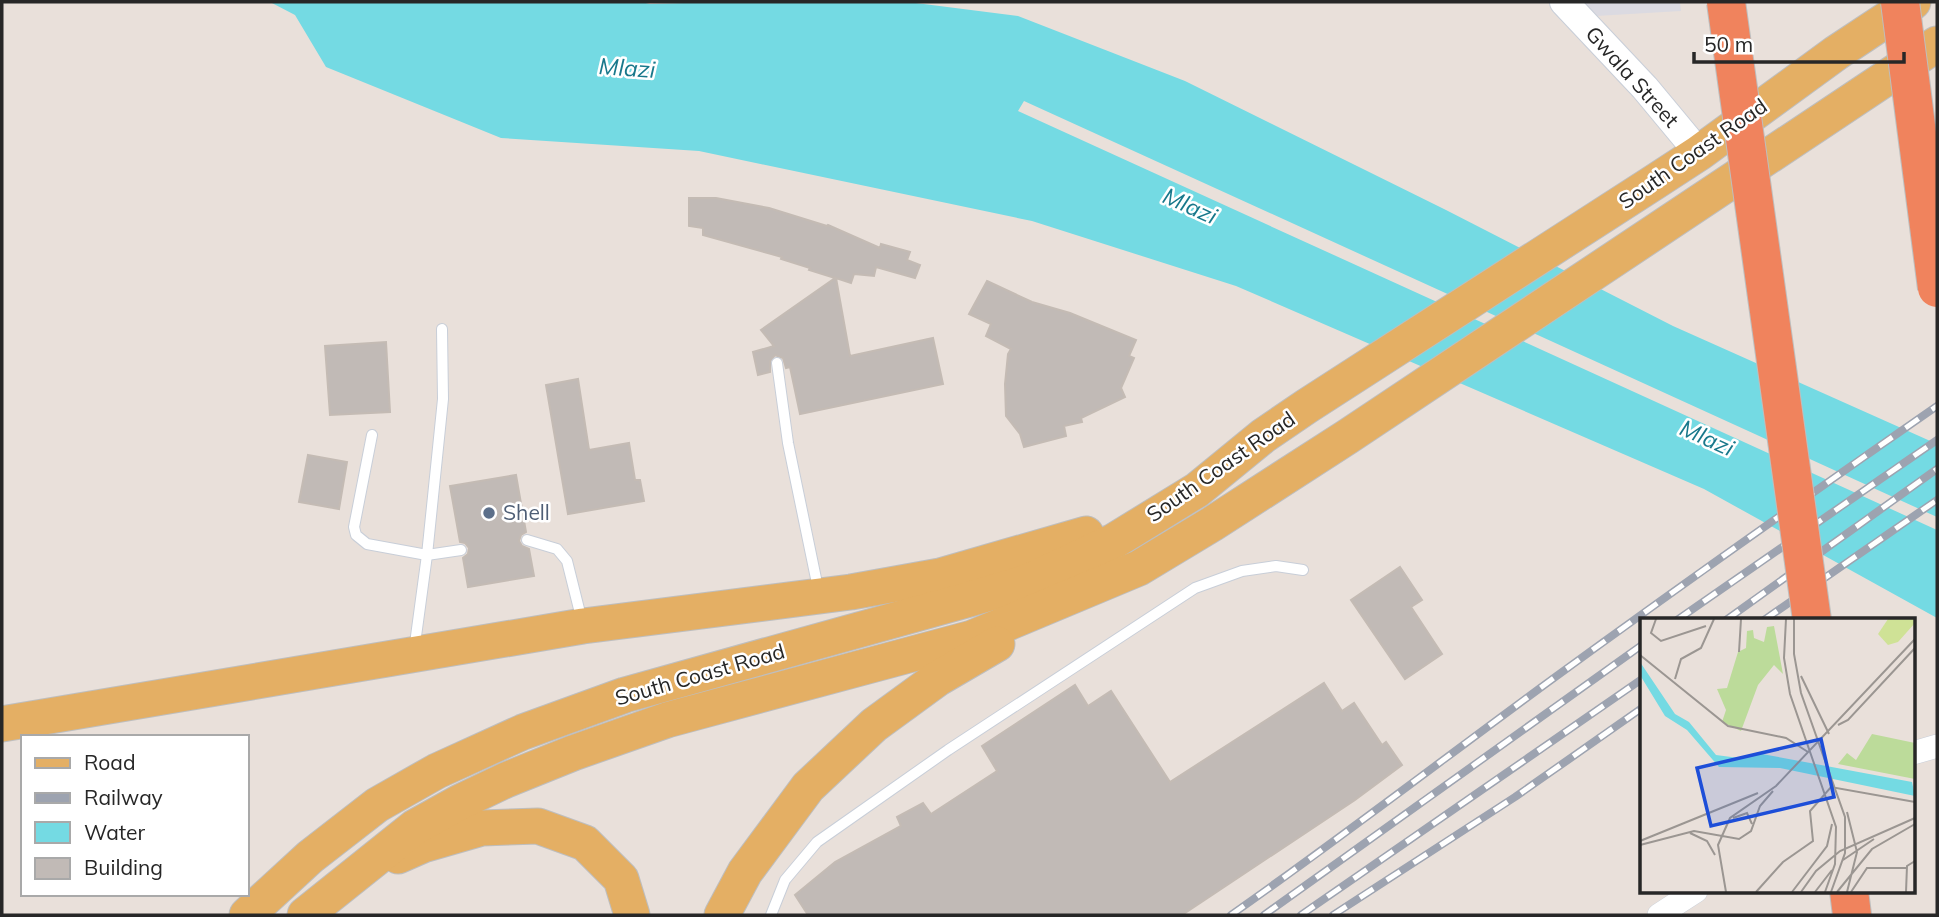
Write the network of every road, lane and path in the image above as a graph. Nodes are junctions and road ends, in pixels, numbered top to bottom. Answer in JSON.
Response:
{"nodes":[{"id":1,"x":1726,"y":2,"type":"edge"},
{"id":2,"x":1900,"y":2,"type":"edge"},
{"id":3,"x":1913,"y":2,"type":"edge"},
{"id":4,"x":1573,"y":6,"type":"edge"},
{"id":5,"x":1937,"y":44,"type":"edge"},
{"id":6,"x":1699,"y":153,"type":"junction"},
{"id":7,"x":1937,"y":288,"type":"edge"},
{"id":8,"x":442,"y":329,"type":"dead end"},
{"id":9,"x":777,"y":363,"type":"dead end"},
{"id":10,"x":372,"y":435,"type":"dead end"},
{"id":11,"x":1263,"y":436,"type":"junction"},
{"id":12,"x":527,"y":540,"type":"dead end"},
{"id":13,"x":461,"y":550,"type":"dead end"},
{"id":14,"x":428,"y":555,"type":"junction"},
{"id":15,"x":1139,"y":568,"type":"junction"},
{"id":16,"x":1303,"y":569,"type":"dead end"},
{"id":17,"x":820,"y":596,"type":"junction"},
{"id":18,"x":1812,"y":618,"type":"edge"},
{"id":19,"x":583,"y":626,"type":"junction"},
{"id":20,"x":414,"y":653,"type":"junction"},
{"id":21,"x":2,"y":724,"type":"edge"},
{"id":22,"x":1937,"y":746,"type":"edge"},
{"id":23,"x":1914,"y":753,"type":"edge"},
{"id":24,"x":350,"y":878,"type":"junction"},
{"id":25,"x":1694,"y":892,"type":"edge"},
{"id":26,"x":1849,"y":892,"type":"edge"},
{"id":27,"x":247,"y":915,"type":"edge"},
{"id":28,"x":305,"y":915,"type":"edge"},
{"id":29,"x":632,"y":915,"type":"edge"},
{"id":30,"x":722,"y":915,"type":"edge"},
{"id":31,"x":771,"y":915,"type":"edge"},
{"id":32,"x":1659,"y":915,"type":"edge"},
{"id":33,"x":1852,"y":915,"type":"edge"}],
"edges":[{"from":1,"to":18,"type":"highway","bridge":true},
{"from":2,"to":7,"type":"highway","bridge":true},
{"from":3,"to":6,"type":"main road","name":"South Coast Road"},
{"from":4,"to":6,"type":"street","name":"Gwala Street"},
{"from":5,"to":15,"type":"main road","name":"South Coast Road"},
{"from":6,"to":11,"type":"main road","name":"South Coast Road"},
{"from":8,"to":14,"type":"lane"},
{"from":9,"to":17,"type":"lane"},
{"from":10,"to":14,"type":"lane"},
{"from":11,"to":17,"type":"main road"},
{"from":11,"to":27,"type":"main road","name":"South Coast Road"},
{"from":12,"to":19,"type":"lane"},
{"from":13,"to":14,"type":"lane"},
{"from":14,"to":20,"type":"lane"},
{"from":15,"to":24,"type":"main road","name":"South Coast Road"},
{"from":15,"to":30,"type":"main road"},
{"from":16,"to":31,"type":"lane"},
{"from":17,"to":19,"type":"main road"},
{"from":19,"to":20,"type":"main road"},
{"from":20,"to":21,"type":"main road"},
{"from":22,"to":23,"type":"street"},
{"from":24,"to":28,"type":"main road","name":"South Coast Road"},
{"from":24,"to":29,"type":"main road"},
{"from":25,"to":32,"type":"street"},
{"from":26,"to":33,"type":"highway"}]}
